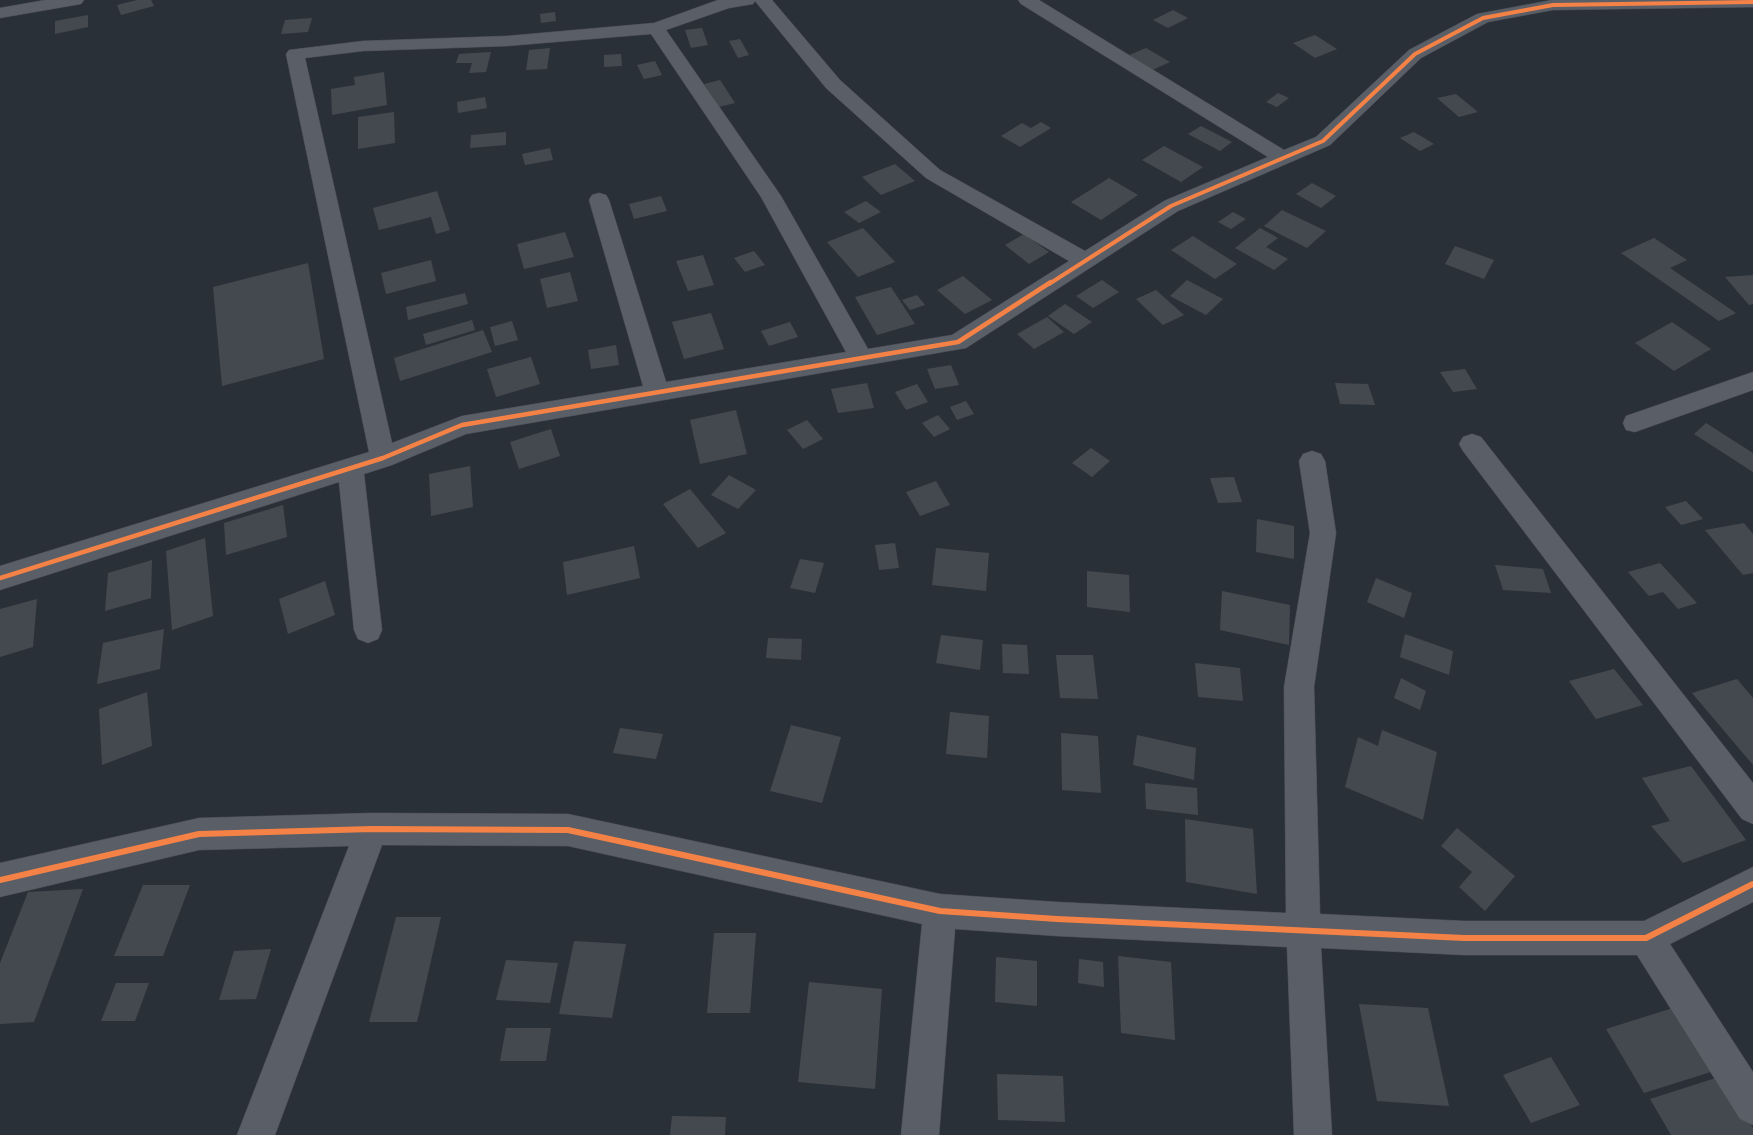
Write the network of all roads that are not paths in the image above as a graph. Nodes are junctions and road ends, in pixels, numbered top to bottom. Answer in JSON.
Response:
{"nodes":[{"id":1,"x":75,"y":0,"type":"edge"},
{"id":2,"x":747,"y":0,"type":"edge"},
{"id":3,"x":762,"y":0,"type":"edge"},
{"id":4,"x":1027,"y":0,"type":"edge"},
{"id":5,"x":1753,"y":2,"type":"edge"},
{"id":6,"x":0,"y":13,"type":"edge"},
{"id":7,"x":656,"y":28,"type":"junction"},
{"id":8,"x":1283,"y":158,"type":"junction"},
{"id":9,"x":599,"y":200,"type":"dead end"},
{"id":10,"x":1086,"y":261,"type":"junction"},
{"id":11,"x":861,"y":358,"type":"junction"},
{"id":12,"x":1753,"y":381,"type":"edge"},
{"id":13,"x":657,"y":392,"type":"junction"},
{"id":14,"x":1635,"y":423,"type":"dead end"},
{"id":15,"x":1472,"y":444,"type":"dead end"},
{"id":16,"x":383,"y":458,"type":"junction"},
{"id":17,"x":1312,"y":461,"type":"dead end"},
{"id":18,"x":351,"y":468,"type":"junction"},
{"id":19,"x":0,"y":578,"type":"edge"},
{"id":20,"x":368,"y":630,"type":"dead end"},
{"id":21,"x":1753,"y":808,"type":"edge"},
{"id":22,"x":372,"y":829,"type":"junction"},
{"id":23,"x":0,"y":880,"type":"edge"},
{"id":24,"x":1753,"y":884,"type":"edge"},
{"id":25,"x":940,"y":911,"type":"junction"},
{"id":26,"x":1303,"y":930,"type":"junction"},
{"id":27,"x":1646,"y":938,"type":"junction"},
{"id":28,"x":1753,"y":1106,"type":"edge"},
{"id":29,"x":256,"y":1135,"type":"edge"},
{"id":30,"x":920,"y":1135,"type":"edge"},
{"id":31,"x":1313,"y":1135,"type":"edge"}],
"edges":[{"from":1,"to":6,"type":"street"},
{"from":2,"to":7,"type":"street"},
{"from":3,"to":10,"type":"street"},
{"from":4,"to":8,"type":"street"},
{"from":5,"to":8,"type":"street"},
{"from":7,"to":11,"type":"street"},
{"from":7,"to":16,"type":"street"},
{"from":8,"to":10,"type":"street"},
{"from":9,"to":13,"type":"street"},
{"from":10,"to":11,"type":"street"},
{"from":11,"to":13,"type":"street"},
{"from":12,"to":14,"type":"street"},
{"from":13,"to":16,"type":"street"},
{"from":15,"to":21,"type":"street"},
{"from":16,"to":18,"type":"street"},
{"from":17,"to":26,"type":"street"},
{"from":18,"to":19,"type":"street"},
{"from":18,"to":20,"type":"street"},
{"from":22,"to":23,"type":"street"},
{"from":22,"to":25,"type":"street"},
{"from":22,"to":29,"type":"street"},
{"from":24,"to":27,"type":"street"},
{"from":25,"to":26,"type":"street"},
{"from":25,"to":30,"type":"street"},
{"from":26,"to":27,"type":"street"},
{"from":26,"to":31,"type":"street"},
{"from":27,"to":28,"type":"street"}]}
